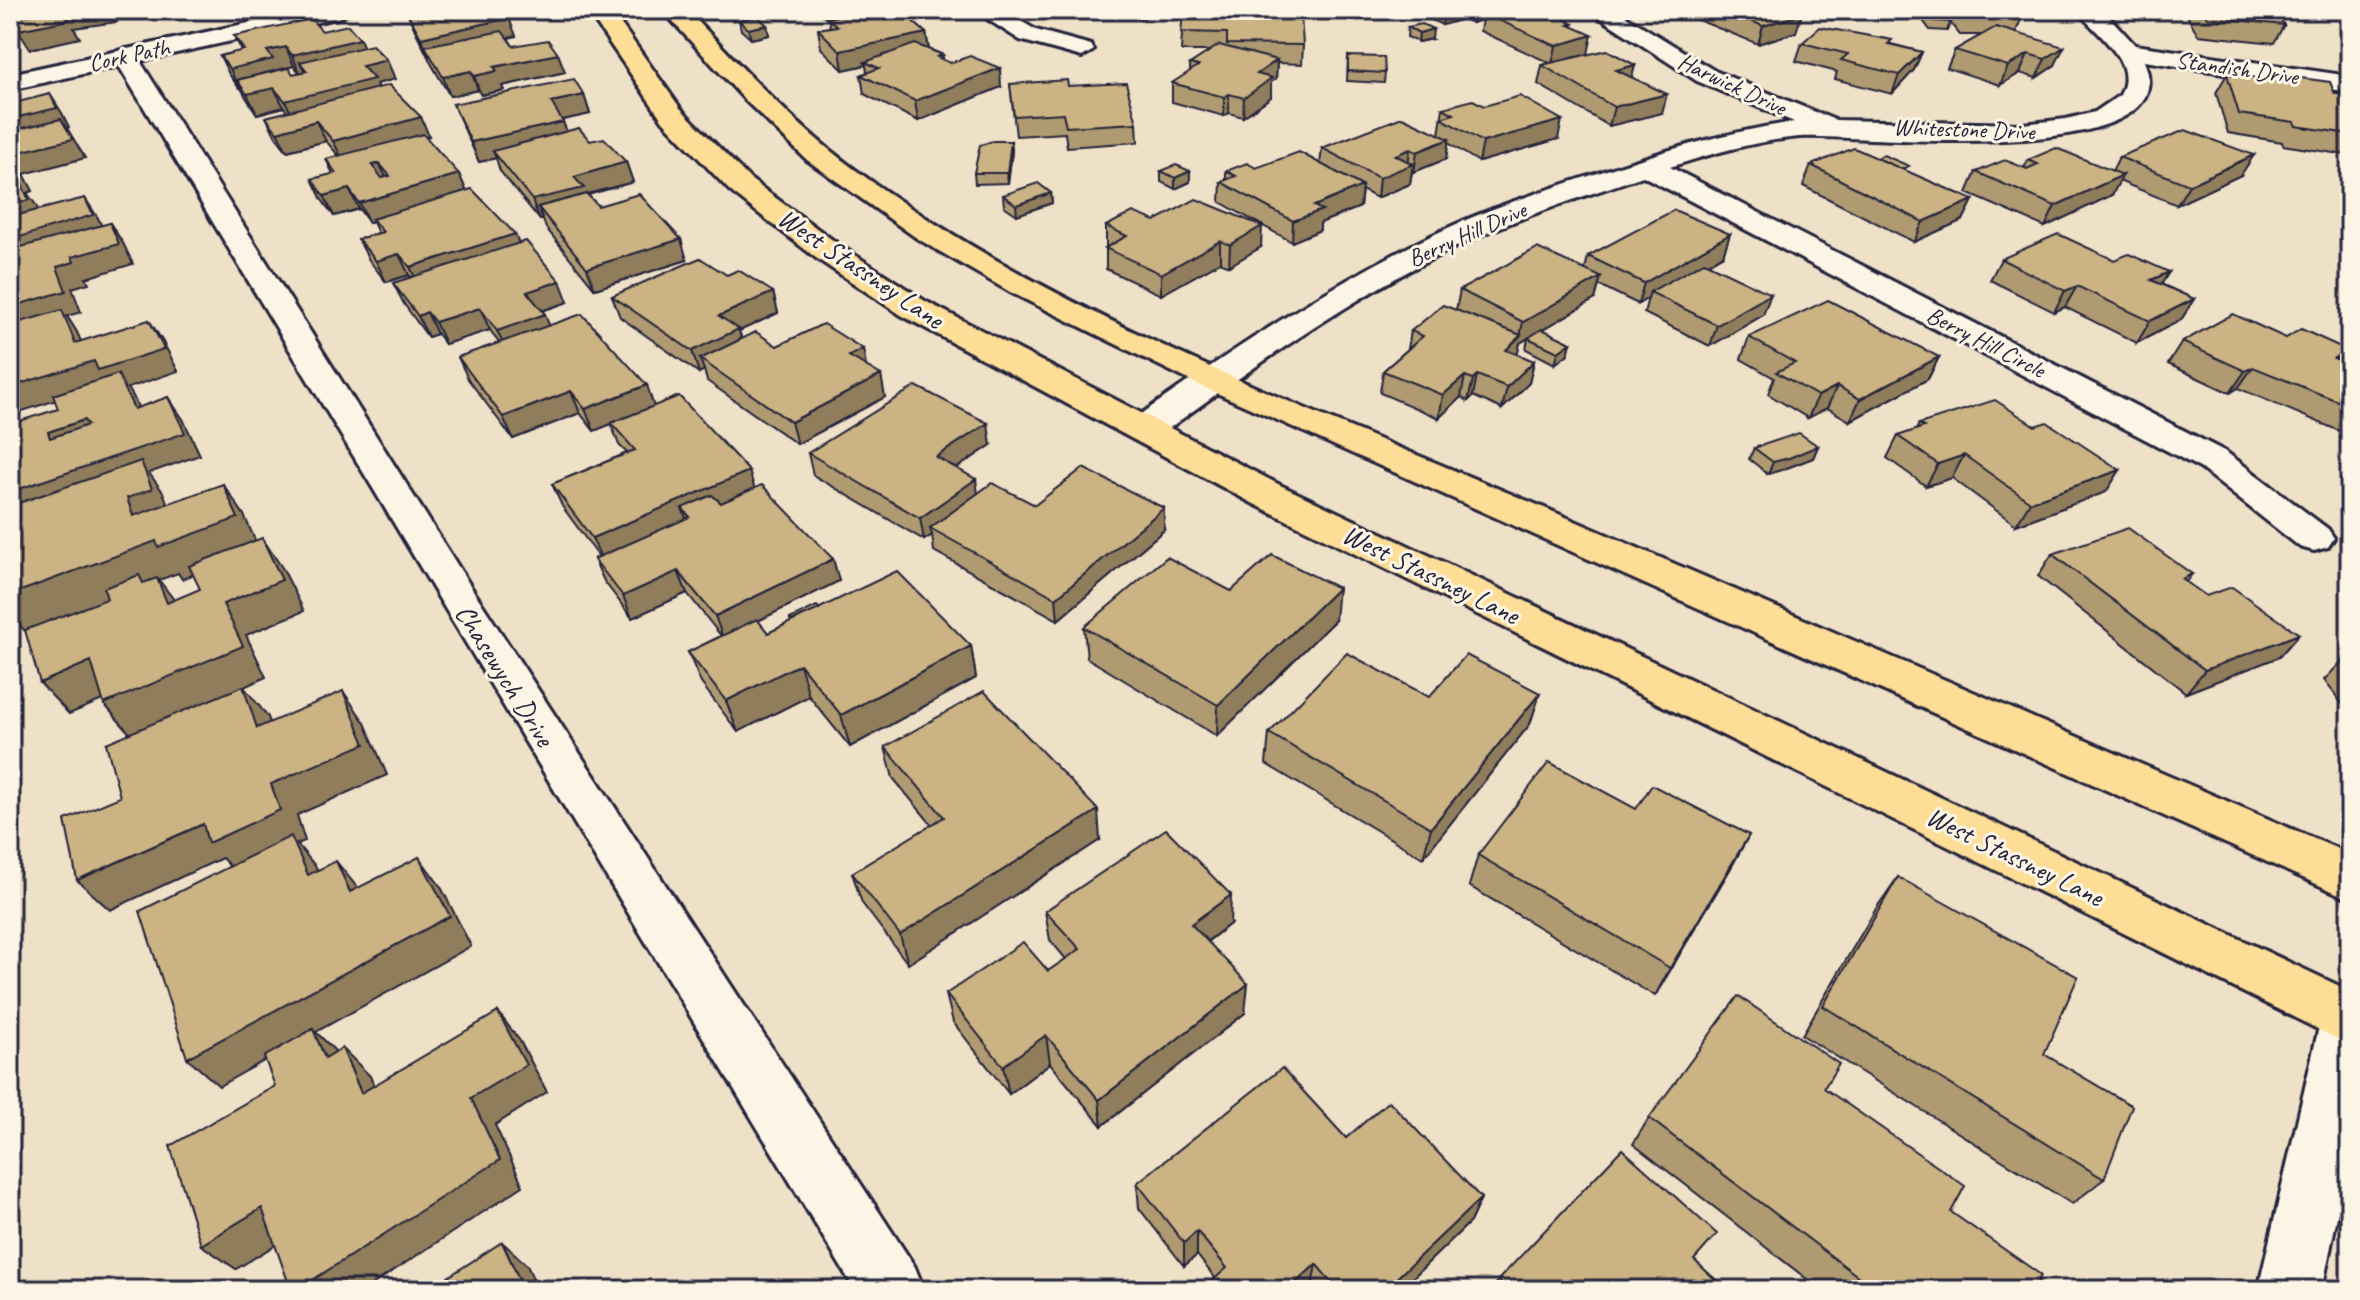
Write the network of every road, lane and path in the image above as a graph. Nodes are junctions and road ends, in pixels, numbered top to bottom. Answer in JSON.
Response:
{"nodes":[{"id":1,"x":341,"y":10,"type":"edge"},
{"id":2,"x":599,"y":10,"type":"edge"},
{"id":3,"x":674,"y":10,"type":"edge"},
{"id":4,"x":985,"y":10,"type":"edge"},
{"id":5,"x":1600,"y":10,"type":"edge"},
{"id":6,"x":2089,"y":10,"type":"edge"},
{"id":7,"x":1082,"y":50,"type":"dead end"},
{"id":8,"x":2125,"y":51,"type":"junction"},
{"id":9,"x":125,"y":56,"type":"junction"},
{"id":10,"x":10,"y":82,"type":"edge"},
{"id":11,"x":2350,"y":84,"type":"edge"},
{"id":12,"x":1827,"y":126,"type":"junction"},
{"id":13,"x":1645,"y":166,"type":"junction"},
{"id":14,"x":1213,"y":379,"type":"junction"},
{"id":15,"x":1144,"y":429,"type":"junction"},
{"id":16,"x":2314,"y":538,"type":"dead end"},
{"id":17,"x":2350,"y":877,"type":"edge"},
{"id":18,"x":2349,"y":1018,"type":"edge"},
{"id":19,"x":892,"y":1290,"type":"edge"},
{"id":20,"x":2290,"y":1290,"type":"edge"}],
"edges":[{"from":1,"to":9,"type":"street","name":"Cork Path"},
{"from":2,"to":15,"type":"main road","name":"West Stassney Lane"},
{"from":3,"to":14,"type":"main road"},
{"from":4,"to":7,"type":"street"},
{"from":5,"to":12,"type":"street","name":"Harwick Drive"},
{"from":6,"to":8,"type":"street","name":"Whitestone Drive"},
{"from":8,"to":11,"type":"street","name":"Standish Drive"},
{"from":8,"to":12,"type":"street","name":"Whitestone Drive"},
{"from":9,"to":10,"type":"street","name":"Cork Path"},
{"from":9,"to":19,"type":"street","name":"Chasewych Drive"},
{"from":12,"to":13,"type":"street","name":"Berry Hill Drive"},
{"from":13,"to":14,"type":"street","name":"Berry Hill Drive"},
{"from":13,"to":16,"type":"street","name":"Berry Hill Circle"},
{"from":14,"to":15,"type":"street","name":"Berry Hill Drive"},
{"from":14,"to":17,"type":"main road"},
{"from":15,"to":18,"type":"main road","name":"West Stassney Lane"},
{"from":18,"to":20,"type":"street"}]}
